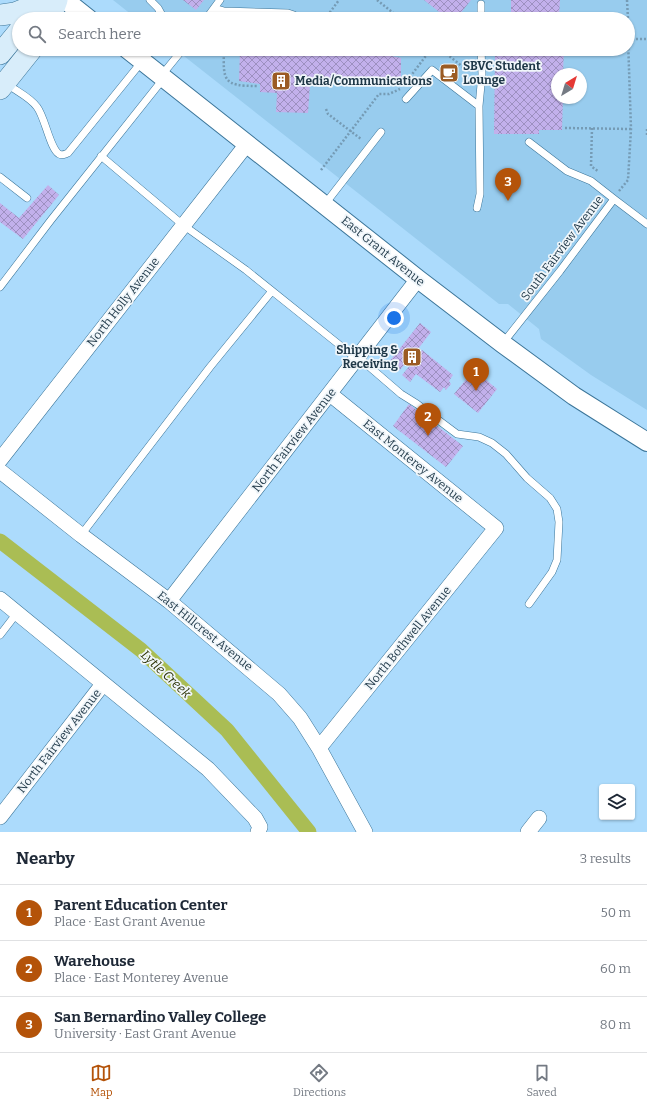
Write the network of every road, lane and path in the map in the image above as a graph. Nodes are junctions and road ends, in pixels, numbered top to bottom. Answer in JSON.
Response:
{"nodes":[{"id":1,"x":47,"y":0,"type":"edge"},
{"id":2,"x":53,"y":0,"type":"edge"},
{"id":3,"x":57,"y":0,"type":"edge"},
{"id":4,"x":65,"y":0,"type":"edge"},
{"id":5,"x":150,"y":0,"type":"edge"},
{"id":6,"x":220,"y":0,"type":"edge"},
{"id":7,"x":339,"y":0,"type":"edge"},
{"id":8,"x":377,"y":0,"type":"edge"},
{"id":9,"x":627,"y":0,"type":"edge"},
{"id":10,"x":480,"y":4,"type":"dead end"},
{"id":11,"x":214,"y":8,"type":"junction"},
{"id":12,"x":17,"y":12,"type":"edge"},
{"id":13,"x":38,"y":12,"type":"edge"},
{"id":14,"x":53,"y":12,"type":"edge"},
{"id":15,"x":80,"y":12,"type":"edge"},
{"id":16,"x":160,"y":12,"type":"edge"},
{"id":17,"x":211,"y":12,"type":"edge"},
{"id":18,"x":220,"y":12,"type":"edge"},
{"id":19,"x":330,"y":12,"type":"edge"},
{"id":20,"x":392,"y":12,"type":"edge"},
{"id":21,"x":481,"y":12,"type":"edge"},
{"id":22,"x":628,"y":12,"type":"edge"},
{"id":23,"x":12,"y":13,"type":"edge"},
{"id":24,"x":0,"y":15,"type":"edge"},
{"id":25,"x":12,"y":39,"type":"edge"},
{"id":26,"x":635,"y":39,"type":"edge"},
{"id":27,"x":647,"y":39,"type":"edge"},
{"id":28,"x":0,"y":54,"type":"edge"},
{"id":29,"x":27,"y":56,"type":"edge"},
{"id":30,"x":146,"y":56,"type":"edge"},
{"id":31,"x":148,"y":56,"type":"edge"},
{"id":32,"x":178,"y":56,"type":"edge"},
{"id":33,"x":224,"y":56,"type":"edge"},
{"id":34,"x":426,"y":56,"type":"edge"},
{"id":35,"x":449,"y":56,"type":"edge"},
{"id":36,"x":481,"y":56,"type":"edge"},
{"id":37,"x":629,"y":56,"type":"edge"},
{"id":38,"x":482,"y":74,"type":"junction"},
{"id":39,"x":163,"y":77,"type":"junction"},
{"id":40,"x":406,"y":82,"type":"dead end"},
{"id":41,"x":3,"y":86,"type":"edge"},
{"id":42,"x":257,"y":86,"type":"dead end"},
{"id":43,"x":401,"y":88,"type":"dead end"},
{"id":44,"x":406,"y":99,"type":"dead end"},
{"id":45,"x":479,"y":106,"type":"junction"},
{"id":46,"x":326,"y":109,"type":"dead end"},
{"id":47,"x":565,"y":128,"type":"dead end"},
{"id":48,"x":592,"y":128,"type":"junction"},
{"id":49,"x":631,"y":129,"type":"junction"},
{"id":50,"x":647,"y":129,"type":"edge"},
{"id":51,"x":350,"y":131,"type":"junction"},
{"id":52,"x":381,"y":132,"type":"dead end"},
{"id":53,"x":647,"y":137,"type":"edge"},
{"id":54,"x":361,"y":139,"type":"dead end"},
{"id":55,"x":529,"y":142,"type":"dead end"},
{"id":56,"x":247,"y":144,"type":"junction"},
{"id":57,"x":101,"y":156,"type":"junction"},
{"id":58,"x":321,"y":170,"type":"dead end"},
{"id":59,"x":603,"y":175,"type":"dead end"},
{"id":60,"x":0,"y":177,"type":"edge"},
{"id":61,"x":615,"y":184,"type":"dead end"},
{"id":62,"x":621,"y":189,"type":"junction"},
{"id":63,"x":627,"y":194,"type":"dead end"},
{"id":64,"x":27,"y":198,"type":"dead end"},
{"id":65,"x":614,"y":199,"type":"junction"},
{"id":66,"x":325,"y":204,"type":"junction"},
{"id":67,"x":477,"y":208,"type":"dead end"},
{"id":68,"x":647,"y":224,"type":"edge"},
{"id":69,"x":184,"y":225,"type":"junction"},
{"id":70,"x":418,"y":279,"type":"junction"},
{"id":71,"x":0,"y":287,"type":"edge"},
{"id":72,"x":272,"y":291,"type":"junction"},
{"id":73,"x":503,"y":344,"type":"junction"},
{"id":74,"x":358,"y":358,"type":"junction"},
{"id":75,"x":330,"y":394,"type":"junction"},
{"id":76,"x":647,"y":442,"type":"edge"},
{"id":77,"x":0,"y":460,"type":"edge"},
{"id":78,"x":0,"y":471,"type":"edge"},
{"id":79,"x":496,"y":528,"type":"joint"},
{"id":80,"x":81,"y":535,"type":"junction"},
{"id":81,"x":0,"y":599,"type":"edge"},
{"id":82,"x":169,"y":601,"type":"junction"},
{"id":83,"x":529,"y":604,"type":"dead end"},
{"id":84,"x":17,"y":613,"type":"junction"},
{"id":85,"x":0,"y":635,"type":"edge"},
{"id":86,"x":103,"y":684,"type":"junction"},
{"id":87,"x":319,"y":748,"type":"junction"},
{"id":88,"x":0,"y":817,"type":"edge"},
{"id":89,"x":539,"y":818,"type":"dead end"},
{"id":90,"x":259,"y":829,"type":"edge"},
{"id":91,"x":365,"y":832,"type":"edge"},
{"id":92,"x":528,"y":832,"type":"edge"}],
"edges":[{"from":1,"to":12,"type":"main road"},
{"from":2,"to":13,"type":"main road"},
{"from":3,"to":14,"type":"main road"},
{"from":4,"to":15,"type":"street"},
{"from":5,"to":16,"type":"lane"},
{"from":6,"to":11,"type":"lane"},
{"from":7,"to":19,"type":"path"},
{"from":8,"to":20,"type":"path"},
{"from":9,"to":22,"type":"path"},
{"from":10,"to":21,"type":"lane"},
{"from":11,"to":17,"type":"lane"},
{"from":11,"to":18,"type":"lane"},
{"from":23,"to":24,"type":"main road"},
{"from":25,"to":28,"type":"main road"},
{"from":26,"to":27,"type":"path"},
{"from":29,"to":41,"type":"main road"},
{"from":30,"to":41,"type":"lane"},
{"from":31,"to":39,"type":"street","name":"East Grant Avenue"},
{"from":32,"to":39,"type":"lane"},
{"from":33,"to":42,"type":"path"},
{"from":34,"to":40,"type":"path"},
{"from":35,"to":38,"type":"path"},
{"from":36,"to":38,"type":"lane"},
{"from":37,"to":49,"type":"path"},
{"from":38,"to":45,"type":"lane"},
{"from":39,"to":56,"type":"street","name":"East Grant Avenue"},
{"from":39,"to":57,"type":"lane"},
{"from":43,"to":51,"type":"path"},
{"from":44,"to":45,"type":"lane"},
{"from":45,"to":67,"type":"lane"},
{"from":46,"to":51,"type":"path"},
{"from":47,"to":48,"type":"path"},
{"from":48,"to":49,"type":"path"},
{"from":48,"to":59,"type":"path"},
{"from":49,"to":62,"type":"path"},
{"from":50,"to":53,"type":"path"},
{"from":51,"to":54,"type":"path"},
{"from":51,"to":58,"type":"path"},
{"from":52,"to":66,"type":"lane"},
{"from":55,"to":65,"type":"lane"},
{"from":56,"to":66,"type":"street","name":"East Grant Avenue"},
{"from":56,"to":69,"type":"street","name":"North Holly Avenue"},
{"from":57,"to":69,"type":"lane"},
{"from":57,"to":71,"type":"lane"},
{"from":60,"to":64,"type":"lane"},
{"from":61,"to":62,"type":"path"},
{"from":62,"to":63,"type":"path"},
{"from":62,"to":65,"type":"path"},
{"from":65,"to":68,"type":"lane","name":"South Fairview Avenue"},
{"from":65,"to":73,"type":"lane","name":"South Fairview Avenue"},
{"from":66,"to":70,"type":"street","name":"East Grant Avenue"},
{"from":69,"to":72,"type":"lane"},
{"from":69,"to":77,"type":"street","name":"North Holly Avenue"},
{"from":70,"to":73,"type":"street","name":"East Grant Avenue"},
{"from":70,"to":74,"type":"street","name":"North Fairview Avenue"},
{"from":72,"to":74,"type":"lane"},
{"from":72,"to":80,"type":"lane"},
{"from":73,"to":76,"type":"street","name":"East Grant Avenue"},
{"from":74,"to":75,"type":"street","name":"North Fairview Avenue"},
{"from":74,"to":83,"type":"lane"},
{"from":75,"to":79,"type":"street","name":"East Monterey Avenue"},
{"from":75,"to":82,"type":"street","name":"North Fairview Avenue"},
{"from":78,"to":80,"type":"street","name":"East Hillcrest Avenue"},
{"from":79,"to":87,"type":"street","name":"North Bothwell Avenue"},
{"from":80,"to":82,"type":"street","name":"East Hillcrest Avenue"},
{"from":81,"to":84,"type":"street"},
{"from":82,"to":87,"type":"street","name":"East Hillcrest Avenue"},
{"from":84,"to":85,"type":"lane"},
{"from":84,"to":86,"type":"street"},
{"from":86,"to":88,"type":"street","name":"North Fairview Avenue"},
{"from":86,"to":90,"type":"street"},
{"from":87,"to":91,"type":"street","name":"East Hillcrest Avenue"},
{"from":89,"to":92,"type":"street"}]}
